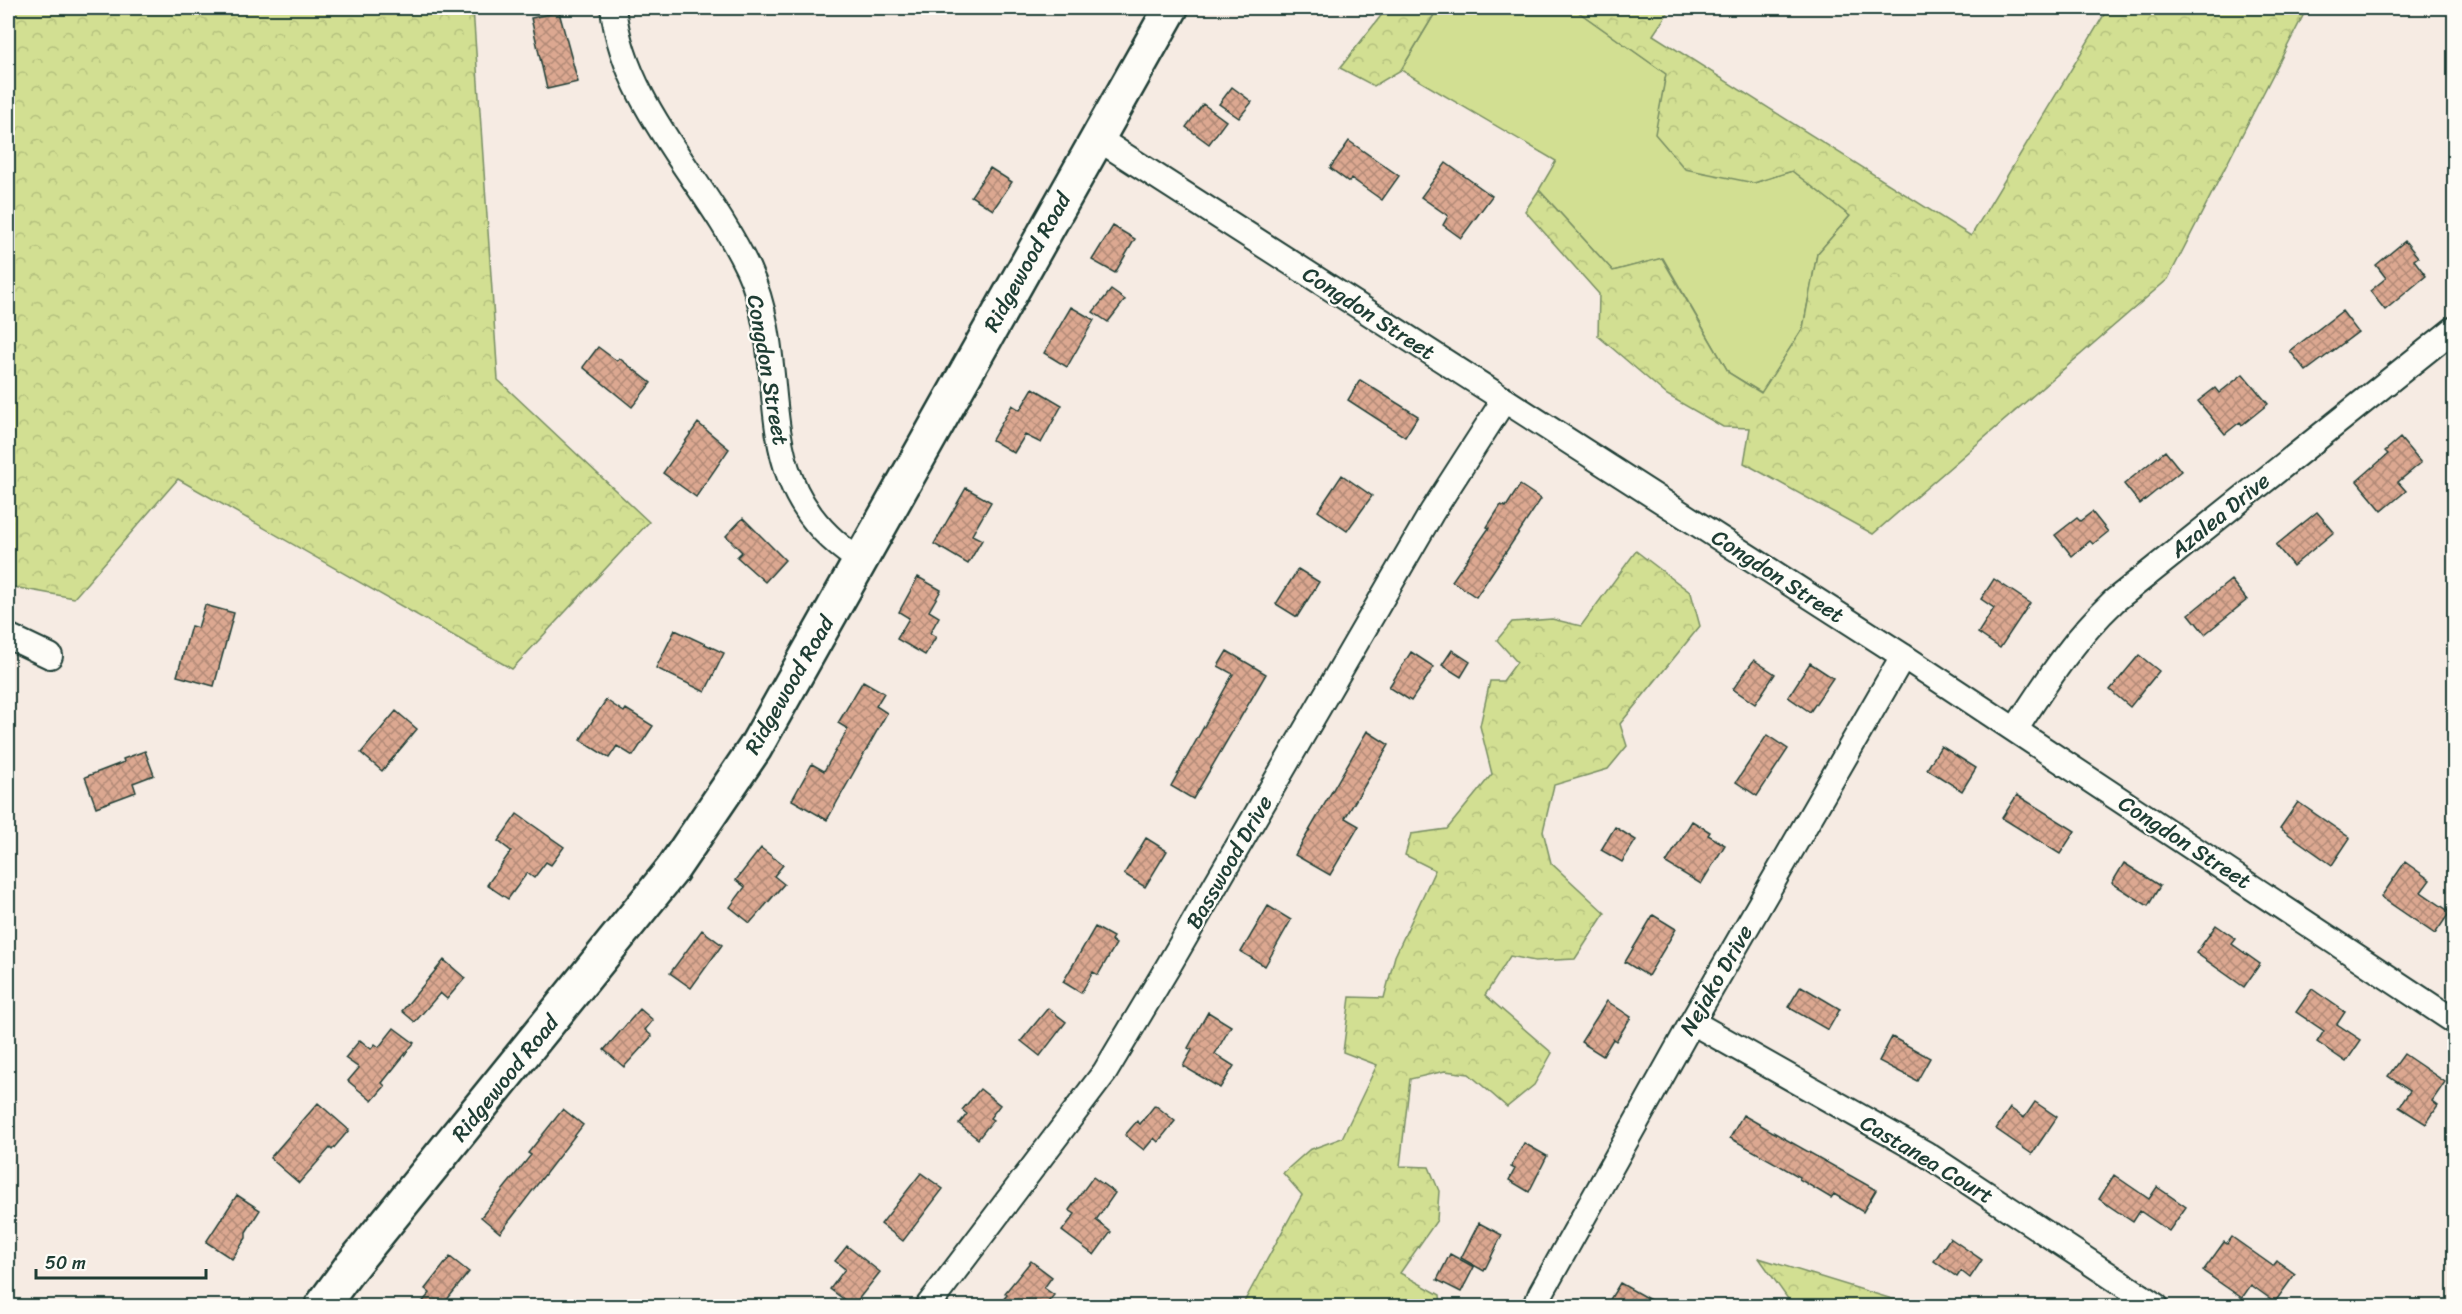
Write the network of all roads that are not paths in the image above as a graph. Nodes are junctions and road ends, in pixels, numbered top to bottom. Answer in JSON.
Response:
{"nodes":[{"id":1,"x":613,"y":8,"type":"edge"},
{"id":2,"x":1171,"y":8,"type":"edge"},
{"id":3,"x":1097,"y":138,"type":"junction"},
{"id":4,"x":2454,"y":329,"type":"edge"},
{"id":5,"x":1504,"y":400,"type":"junction"},
{"id":6,"x":859,"y":560,"type":"junction"},
{"id":7,"x":8,"y":636,"type":"edge"},
{"id":8,"x":50,"y":656,"type":"dead end"},
{"id":9,"x":1903,"y":656,"type":"junction"},
{"id":10,"x":2015,"y":729,"type":"junction"},
{"id":11,"x":2454,"y":1021,"type":"edge"},
{"id":12,"x":1692,"y":1022,"type":"junction"},
{"id":13,"x":322,"y":1306,"type":"edge"},
{"id":14,"x":928,"y":1306,"type":"edge"},
{"id":15,"x":1536,"y":1306,"type":"edge"},
{"id":16,"x":2156,"y":1306,"type":"edge"}],
"edges":[{"from":1,"to":6,"type":"street","name":"Congdon Street"},
{"from":2,"to":3,"type":"main road","name":"Ridgewood Road"},
{"from":3,"to":5,"type":"street","name":"Congdon Street"},
{"from":3,"to":6,"type":"main road","name":"Ridgewood Road"},
{"from":4,"to":10,"type":"street","name":"Azalea Drive"},
{"from":5,"to":9,"type":"street","name":"Congdon Street"},
{"from":5,"to":14,"type":"street","name":"Basswood Drive"},
{"from":6,"to":13,"type":"main road","name":"Ridgewood Road"},
{"from":7,"to":8,"type":"street"},
{"from":9,"to":10,"type":"street","name":"Congdon Street"},
{"from":9,"to":12,"type":"street","name":"Nejako Drive"},
{"from":10,"to":11,"type":"street","name":"Congdon Street"},
{"from":12,"to":15,"type":"street","name":"Nejako Drive"},
{"from":12,"to":16,"type":"street","name":"Castanea Court"}]}
